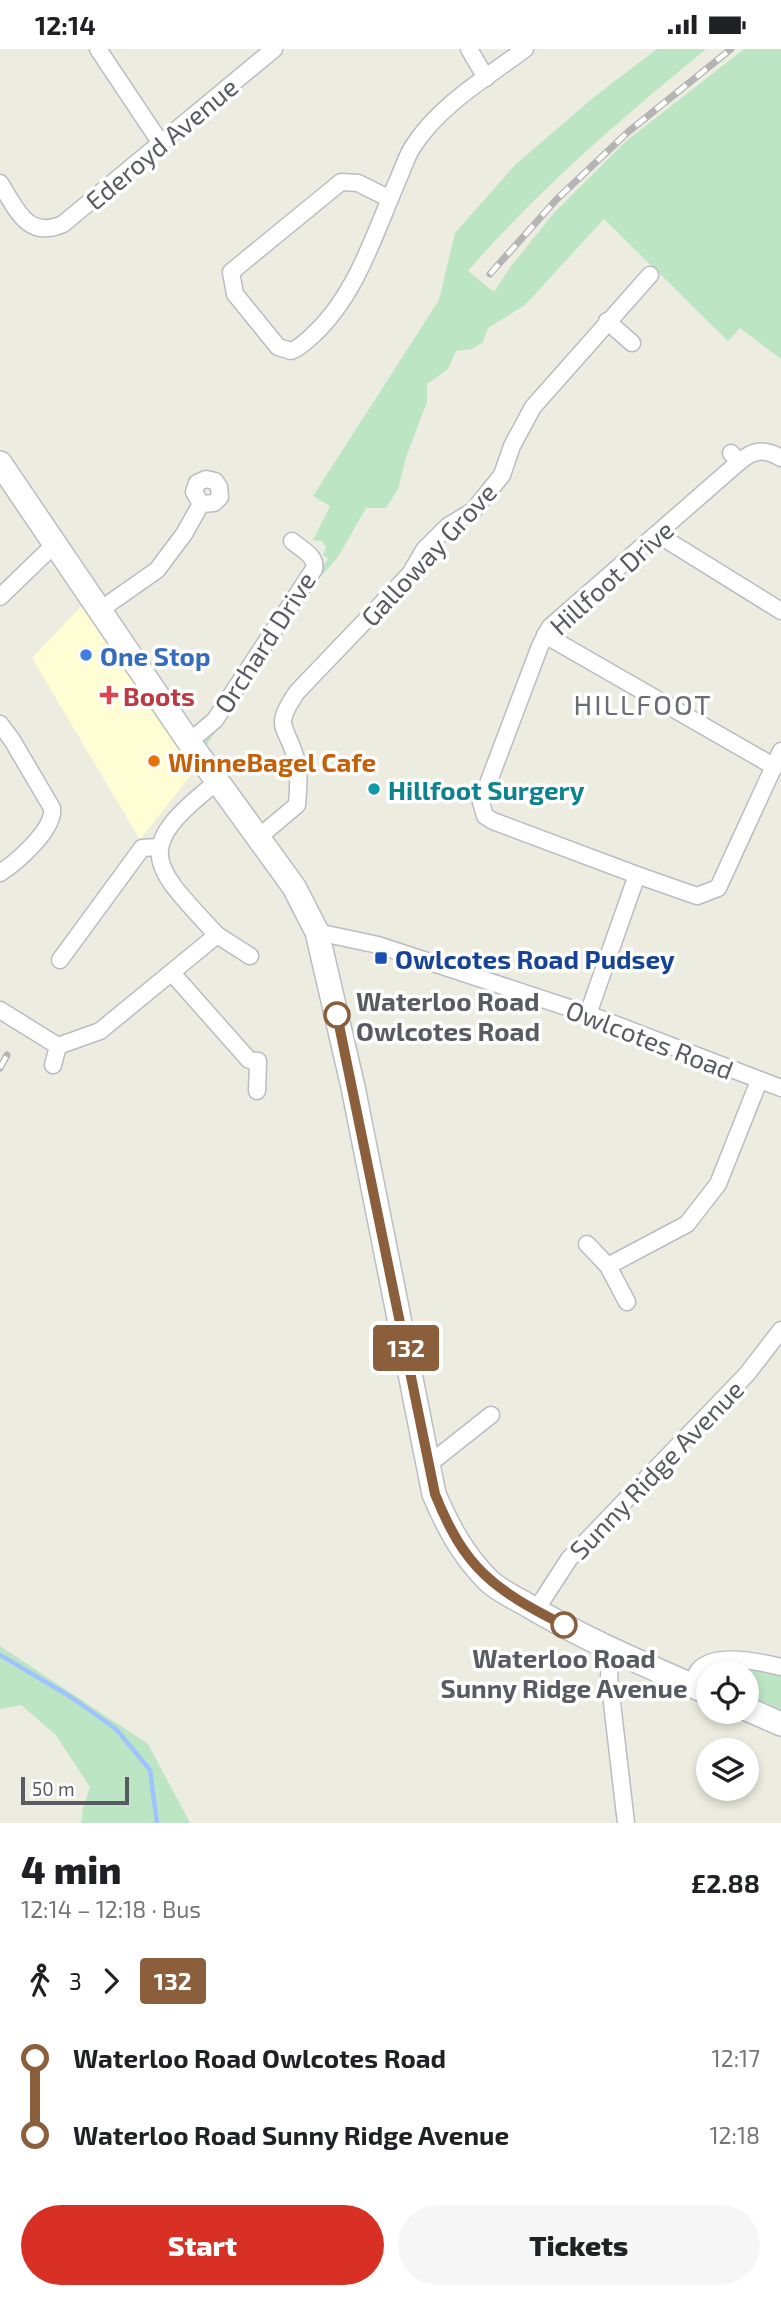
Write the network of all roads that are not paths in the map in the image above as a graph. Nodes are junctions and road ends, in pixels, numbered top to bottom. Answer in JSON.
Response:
{"nodes":[{"id":1,"x":98,"y":49,"type":"edge"},
{"id":2,"x":274,"y":49,"type":"edge"},
{"id":3,"x":469,"y":49,"type":"edge"},
{"id":4,"x":525,"y":49,"type":"edge"},
{"id":5,"x":486,"y":78,"type":"junction"},
{"id":6,"x":160,"y":142,"type":"junction"},
{"id":7,"x":0,"y":183,"type":"edge"},
{"id":8,"x":390,"y":198,"type":"junction"},
{"id":9,"x":650,"y":275,"type":"dead end"},
{"id":10,"x":607,"y":321,"type":"junction"},
{"id":11,"x":632,"y":343,"type":"dead end"},
{"id":12,"x":781,"y":458,"type":"edge"},
{"id":13,"x":0,"y":463,"type":"edge"},
{"id":14,"x":201,"y":504,"type":"dead end"},
{"id":15,"x":657,"y":534,"type":"junction"},
{"id":16,"x":292,"y":541,"type":"dead end"},
{"id":17,"x":56,"y":543,"type":"junction"},
{"id":18,"x":0,"y":597,"type":"edge"},
{"id":19,"x":100,"y":610,"type":"junction"},
{"id":20,"x":781,"y":611,"type":"edge"},
{"id":21,"x":545,"y":635,"type":"junction"},
{"id":22,"x":0,"y":724,"type":"edge"},
{"id":23,"x":189,"y":742,"type":"junction"},
{"id":24,"x":781,"y":751,"type":"edge"},
{"id":25,"x":775,"y":767,"type":"junction"},
{"id":26,"x":217,"y":782,"type":"junction"},
{"id":27,"x":259,"y":837,"type":"junction"},
{"id":28,"x":158,"y":847,"type":"junction"},
{"id":29,"x":0,"y":873,"type":"edge"},
{"id":30,"x":637,"y":875,"type":"junction"},
{"id":31,"x":317,"y":932,"type":"junction"},
{"id":32,"x":217,"y":935,"type":"junction"},
{"id":33,"x":250,"y":956,"type":"dead end"},
{"id":34,"x":60,"y":960,"type":"dead end"},
{"id":35,"x":173,"y":972,"type":"junction"},
{"id":36,"x":0,"y":1010,"type":"edge"},
{"id":37,"x":588,"y":1014,"type":"junction"},
{"id":38,"x":58,"y":1046,"type":"junction"},
{"id":39,"x":53,"y":1065,"type":"dead end"},
{"id":40,"x":759,"y":1081,"type":"junction"},
{"id":41,"x":781,"y":1088,"type":"edge"},
{"id":42,"x":257,"y":1091,"type":"dead end"},
{"id":43,"x":587,"y":1244,"type":"dead end"},
{"id":44,"x":608,"y":1266,"type":"junction"},
{"id":45,"x":626,"y":1302,"type":"dead end"},
{"id":46,"x":781,"y":1330,"type":"edge"},
{"id":47,"x":491,"y":1415,"type":"dead end"},
{"id":48,"x":429,"y":1464,"type":"junction"},
{"id":49,"x":536,"y":1610,"type":"junction"},
{"id":50,"x":611,"y":1649,"type":"junction"},
{"id":51,"x":714,"y":1661,"type":"edge"},
{"id":52,"x":743,"y":1661,"type":"edge"},
{"id":53,"x":759,"y":1664,"type":"edge"},
{"id":54,"x":781,"y":1667,"type":"edge"},
{"id":55,"x":696,"y":1687,"type":"edge"},
{"id":56,"x":759,"y":1714,"type":"edge"},
{"id":57,"x":781,"y":1724,"type":"edge"},
{"id":58,"x":626,"y":1823,"type":"edge"}],
"edges":[{"from":1,"to":6,"type":"street"},
{"from":2,"to":6,"type":"street","name":"Ederoyd Avenue"},
{"from":3,"to":5,"type":"street"},
{"from":4,"to":5,"type":"street"},
{"from":5,"to":8,"type":"street"},
{"from":6,"to":7,"type":"street","name":"Ederoyd Avenue"},
{"from":8,"to":8,"type":"street"},
{"from":9,"to":10,"type":"street","name":"Galloway Grove"},
{"from":10,"to":11,"type":"street"},
{"from":10,"to":27,"type":"street","name":"Galloway Grove"},
{"from":12,"to":15,"type":"street","name":"Hillfoot Drive"},
{"from":13,"to":17,"type":"main road"},
{"from":14,"to":19,"type":"street"},
{"from":15,"to":20,"type":"street"},
{"from":15,"to":21,"type":"street","name":"Hillfoot Drive"},
{"from":16,"to":23,"type":"street","name":"Orchard Drive"},
{"from":17,"to":18,"type":"street"},
{"from":17,"to":19,"type":"main road"},
{"from":19,"to":23,"type":"main road"},
{"from":21,"to":25,"type":"street"},
{"from":21,"to":30,"type":"street","name":"Hillfoot Drive"},
{"from":22,"to":29,"type":"street"},
{"from":23,"to":26,"type":"main road"},
{"from":24,"to":25,"type":"street"},
{"from":25,"to":30,"type":"street"},
{"from":26,"to":27,"type":"main road"},
{"from":26,"to":28,"type":"street"},
{"from":27,"to":31,"type":"main road"},
{"from":28,"to":32,"type":"street"},
{"from":28,"to":34,"type":"street"},
{"from":30,"to":37,"type":"street"},
{"from":31,"to":37,"type":"street","name":"Owlcotes Road"},
{"from":31,"to":48,"type":"main road"},
{"from":32,"to":33,"type":"street"},
{"from":32,"to":35,"type":"street"},
{"from":35,"to":38,"type":"street"},
{"from":35,"to":42,"type":"street"},
{"from":36,"to":38,"type":"street"},
{"from":37,"to":40,"type":"street","name":"Owlcotes Road"},
{"from":38,"to":39,"type":"street"},
{"from":40,"to":41,"type":"street","name":"Owlcotes Road"},
{"from":40,"to":44,"type":"street"},
{"from":43,"to":44,"type":"street"},
{"from":44,"to":45,"type":"street"},
{"from":46,"to":49,"type":"street","name":"Sunny Ridge Avenue"},
{"from":47,"to":48,"type":"street"},
{"from":48,"to":49,"type":"main road"},
{"from":49,"to":50,"type":"main road"},
{"from":50,"to":55,"type":"main road"},
{"from":50,"to":58,"type":"street"},
{"from":51,"to":52,"type":"street"},
{"from":53,"to":54,"type":"street"},
{"from":56,"to":57,"type":"main road"}]}
